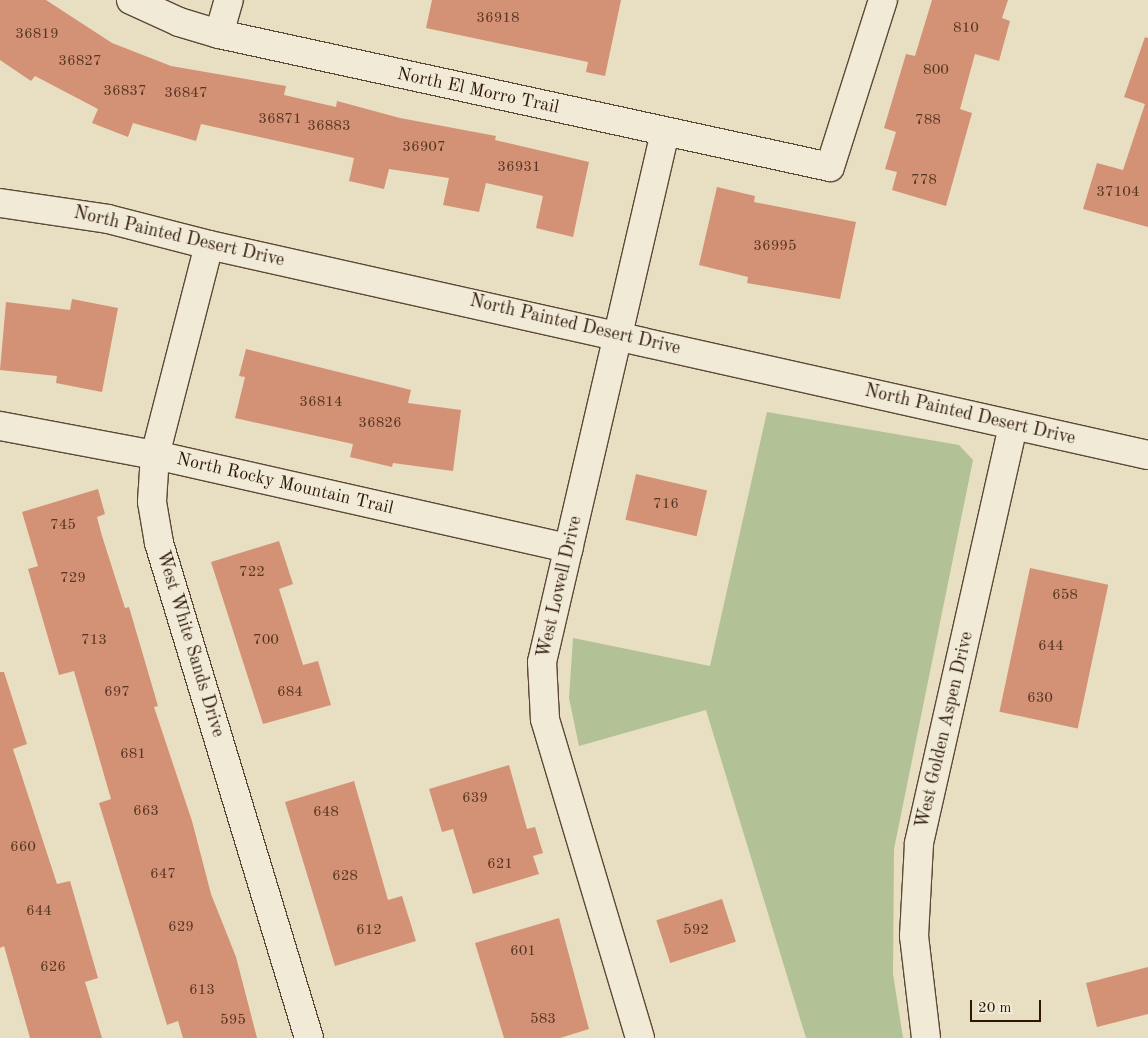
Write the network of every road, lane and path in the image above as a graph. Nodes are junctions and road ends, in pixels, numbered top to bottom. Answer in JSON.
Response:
{"nodes":[{"id":1,"x":131,"y":0,"type":"edge"},
{"id":2,"x":229,"y":0,"type":"edge"},
{"id":3,"x":883,"y":0,"type":"edge"},
{"id":4,"x":219,"y":34,"type":"junction"},
{"id":5,"x":665,"y":132,"type":"junction"},
{"id":6,"x":0,"y":203,"type":"edge"},
{"id":7,"x":209,"y":245,"type":"junction"},
{"id":8,"x":620,"y":334,"type":"junction"},
{"id":9,"x":1013,"y":425,"type":"junction"},
{"id":10,"x":0,"y":426,"type":"edge"},
{"id":11,"x":155,"y":455,"type":"junction"},
{"id":12,"x":1148,"y":455,"type":"edge"},
{"id":13,"x":569,"y":548,"type":"junction"},
{"id":14,"x":308,"y":1038,"type":"edge"},
{"id":15,"x":640,"y":1038,"type":"edge"},
{"id":16,"x":926,"y":1038,"type":"edge"}],
"edges":[{"from":1,"to":4,"type":"street","name":"North El Morro Trail"},
{"from":2,"to":4,"type":"street"},
{"from":3,"to":5,"type":"street","name":"North El Morro Trail"},
{"from":4,"to":5,"type":"street","name":"North El Morro Trail"},
{"from":5,"to":8,"type":"street","name":"West Lowell Drive"},
{"from":6,"to":7,"type":"street","name":"North Painted Desert Drive"},
{"from":7,"to":8,"type":"street","name":"North Painted Desert Drive"},
{"from":7,"to":11,"type":"street","name":"West White Sands Drive"},
{"from":8,"to":9,"type":"street","name":"North Painted Desert Drive"},
{"from":8,"to":13,"type":"street","name":"West Lowell Drive"},
{"from":9,"to":12,"type":"street","name":"North Painted Desert Drive"},
{"from":9,"to":16,"type":"street","name":"West Golden Aspen Drive"},
{"from":10,"to":11,"type":"street","name":"North Rocky Mountain Trail"},
{"from":11,"to":13,"type":"street","name":"North Rocky Mountain Trail"},
{"from":11,"to":14,"type":"street","name":"West White Sands Drive"},
{"from":13,"to":15,"type":"street","name":"West Lowell Drive"}]}
